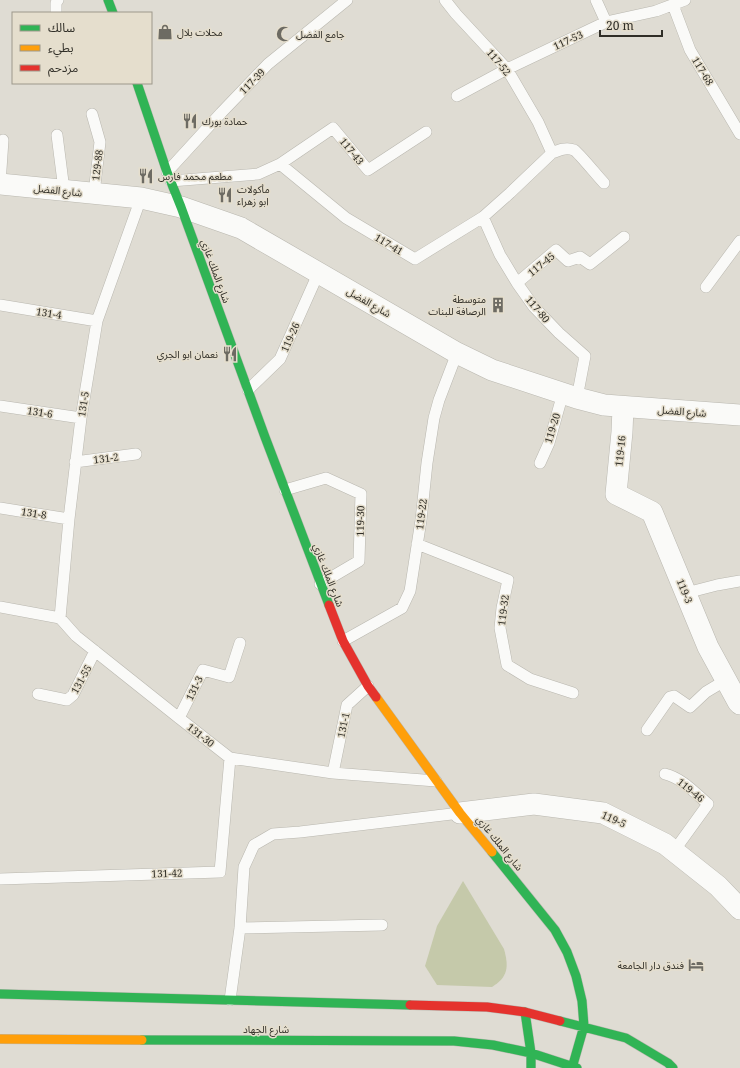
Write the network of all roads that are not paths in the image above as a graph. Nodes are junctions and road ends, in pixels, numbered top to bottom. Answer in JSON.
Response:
{"nodes":[{"id":1,"x":58,"y":0,"type":"edge"},
{"id":2,"x":108,"y":0,"type":"edge"},
{"id":3,"x":347,"y":0,"type":"edge"},
{"id":4,"x":445,"y":0,"type":"edge"},
{"id":5,"x":596,"y":0,"type":"edge"},
{"id":6,"x":685,"y":0,"type":"edge"},
{"id":7,"x":673,"y":5,"type":"junction"},
{"id":8,"x":56,"y":12,"type":"edge"},
{"id":9,"x":113,"y":12,"type":"edge"},
{"id":10,"x":606,"y":22,"type":"junction"},
{"id":11,"x":507,"y":68,"type":"junction"},
{"id":12,"x":137,"y":84,"type":"edge"},
{"id":13,"x":457,"y":96,"type":"dead end"},
{"id":14,"x":92,"y":114,"type":"dead end"},
{"id":15,"x":426,"y":132,"type":"dead end"},
{"id":16,"x":740,"y":134,"type":"edge"},
{"id":17,"x":57,"y":136,"type":"dead end"},
{"id":18,"x":3,"y":140,"type":"dead end"},
{"id":19,"x":552,"y":153,"type":"junction"},
{"id":20,"x":280,"y":164,"type":"junction"},
{"id":21,"x":169,"y":177,"type":"junction"},
{"id":22,"x":604,"y":183,"type":"dead end"},
{"id":23,"x":0,"y":184,"type":"edge"},
{"id":24,"x":64,"y":190,"type":"junction"},
{"id":25,"x":94,"y":193,"type":"junction"},
{"id":26,"x":141,"y":198,"type":"junction"},
{"id":27,"x":181,"y":207,"type":"junction"},
{"id":28,"x":483,"y":217,"type":"junction"},
{"id":29,"x":624,"y":238,"type":"dead end"},
{"id":30,"x":740,"y":241,"type":"edge"},
{"id":31,"x":318,"y":274,"type":"junction"},
{"id":32,"x":517,"y":284,"type":"junction"},
{"id":33,"x":706,"y":287,"type":"dead end"},
{"id":34,"x":0,"y":306,"type":"edge"},
{"id":35,"x":97,"y":321,"type":"junction"},
{"id":36,"x":457,"y":353,"type":"junction"},
{"id":37,"x":248,"y":390,"type":"junction"},
{"id":38,"x":570,"y":395,"type":"junction"},
{"id":39,"x":0,"y":406,"type":"edge"},
{"id":40,"x":623,"y":407,"type":"junction"},
{"id":41,"x":740,"y":415,"type":"edge"},
{"id":42,"x":81,"y":418,"type":"junction"},
{"id":43,"x":136,"y":454,"type":"dead end"},
{"id":44,"x":76,"y":462,"type":"junction"},
{"id":45,"x":540,"y":463,"type":"dead end"},
{"id":46,"x":285,"y":490,"type":"junction"},
{"id":47,"x":616,"y":494,"type":"joint"},
{"id":48,"x":0,"y":508,"type":"edge"},
{"id":49,"x":69,"y":519,"type":"junction"},
{"id":50,"x":417,"y":544,"type":"junction"},
{"id":51,"x":740,"y":581,"type":"edge"},
{"id":52,"x":320,"y":584,"type":"junction"},
{"id":53,"x":686,"y":593,"type":"junction"},
{"id":54,"x":0,"y":608,"type":"edge"},
{"id":55,"x":60,"y":618,"type":"junction"},
{"id":56,"x":342,"y":641,"type":"junction"},
{"id":57,"x":240,"y":643,"type":"dead end"},
{"id":58,"x":96,"y":651,"type":"junction"},
{"id":59,"x":726,"y":680,"type":"junction"},
{"id":60,"x":368,"y":686,"type":"junction"},
{"id":61,"x":573,"y":693,"type":"dead end"},
{"id":62,"x":38,"y":694,"type":"dead end"},
{"id":63,"x":740,"y":704,"type":"edge"},
{"id":64,"x":179,"y":718,"type":"junction"},
{"id":65,"x":647,"y":730,"type":"dead end"},
{"id":66,"x":230,"y":758,"type":"junction"},
{"id":67,"x":333,"y":773,"type":"junction"},
{"id":68,"x":665,"y":774,"type":"dead end"},
{"id":69,"x":437,"y":781,"type":"junction"},
{"id":70,"x":460,"y":813,"type":"junction"},
{"id":71,"x":674,"y":851,"type":"junction"},
{"id":72,"x":0,"y":879,"type":"edge"},
{"id":73,"x":740,"y":909,"type":"edge"},
{"id":74,"x":382,"y":925,"type":"dead end"},
{"id":75,"x":240,"y":928,"type":"junction"},
{"id":76,"x":0,"y":994,"type":"edge"},
{"id":77,"x":230,"y":1000,"type":"junction"},
{"id":78,"x":525,"y":1012,"type":"junction"},
{"id":79,"x":584,"y":1026,"type":"junction"},
{"id":80,"x":0,"y":1039,"type":"edge"},
{"id":81,"x":531,"y":1052,"type":"junction"},
{"id":82,"x":574,"y":1067,"type":"edge"},
{"id":83,"x":531,"y":1068,"type":"edge"},
{"id":84,"x":673,"y":1068,"type":"edge"}],
"edges":[{"from":1,"to":8,"type":"lane"},
{"from":2,"to":9,"type":"main road"},
{"from":3,"to":21,"type":"lane","name":"117-39"},
{"from":4,"to":11,"type":"lane","name":"117-52"},
{"from":5,"to":10,"type":"lane"},
{"from":6,"to":7,"type":"lane","name":"117-53"},
{"from":7,"to":10,"type":"lane","name":"117-53"},
{"from":7,"to":16,"type":"lane","name":"117-68"},
{"from":10,"to":11,"type":"lane","name":"117-53"},
{"from":11,"to":13,"type":"lane","name":"117-53"},
{"from":11,"to":19,"type":"lane","name":"117-52"},
{"from":12,"to":21,"type":"main road","name":"شارع الملك غازي"},
{"from":14,"to":25,"type":"lane","name":"129-88"},
{"from":15,"to":20,"type":"lane","name":"117-43"},
{"from":17,"to":24,"type":"lane"},
{"from":18,"to":23,"type":"lane"},
{"from":19,"to":22,"type":"lane"},
{"from":19,"to":28,"type":"lane","name":"117-41"},
{"from":20,"to":21,"type":"lane"},
{"from":20,"to":28,"type":"lane","name":"117-41"},
{"from":21,"to":27,"type":"main road","name":"شارع الملك غازي"},
{"from":23,"to":24,"type":"street","name":"شارع الفضل"},
{"from":24,"to":25,"type":"street","name":"شارع الفضل"},
{"from":25,"to":26,"type":"street","name":"شارع الفضل"},
{"from":26,"to":27,"type":"street","name":"شارع الفضل"},
{"from":26,"to":35,"type":"lane","name":"131-5"},
{"from":27,"to":31,"type":"street","name":"شارع الفضل"},
{"from":27,"to":37,"type":"main road","name":"شارع الملك غازي"},
{"from":28,"to":32,"type":"lane","name":"117-80"},
{"from":29,"to":32,"type":"lane","name":"117-45"},
{"from":30,"to":33,"type":"lane"},
{"from":31,"to":36,"type":"street","name":"شارع الفضل"},
{"from":31,"to":37,"type":"lane","name":"119-26"},
{"from":32,"to":38,"type":"lane","name":"117-80"},
{"from":34,"to":35,"type":"lane","name":"131-4"},
{"from":35,"to":42,"type":"lane","name":"131-5"},
{"from":36,"to":38,"type":"street","name":"شارع الفضل"},
{"from":36,"to":50,"type":"lane","name":"119-22"},
{"from":37,"to":46,"type":"main road","name":"شارع الملك غازي"},
{"from":38,"to":40,"type":"street","name":"شارع الفضل"},
{"from":38,"to":45,"type":"lane","name":"119-20"},
{"from":39,"to":42,"type":"lane","name":"131-6"},
{"from":40,"to":41,"type":"street","name":"شارع الفضل"},
{"from":40,"to":47,"type":"street","name":"119-16"},
{"from":42,"to":44,"type":"lane","name":"131-5"},
{"from":43,"to":44,"type":"lane","name":"131-2"},
{"from":44,"to":49,"type":"lane","name":"131-5"},
{"from":46,"to":52,"type":"main road","name":"شارع الملك غازي"},
{"from":46,"to":52,"type":"lane","name":"119-30"},
{"from":47,"to":53,"type":"street","name":"119-3"},
{"from":48,"to":49,"type":"lane","name":"131-8"},
{"from":49,"to":55,"type":"lane","name":"131-5"},
{"from":50,"to":56,"type":"lane","name":"119-22"},
{"from":50,"to":61,"type":"lane","name":"119-32"},
{"from":51,"to":53,"type":"lane"},
{"from":52,"to":56,"type":"main road","name":"شارع الملك غازي"},
{"from":53,"to":59,"type":"street","name":"119-3"},
{"from":54,"to":55,"type":"lane"},
{"from":55,"to":58,"type":"lane","name":"131-30"},
{"from":56,"to":60,"type":"main road","name":"شارع الملك غازي"},
{"from":57,"to":64,"type":"lane","name":"131-3"},
{"from":58,"to":62,"type":"lane","name":"131-55"},
{"from":58,"to":64,"type":"lane","name":"131-30"},
{"from":59,"to":63,"type":"street","name":"119-3"},
{"from":59,"to":65,"type":"lane"},
{"from":60,"to":67,"type":"lane","name":"131-1"},
{"from":60,"to":69,"type":"main road","name":"شارع الملك غازي"},
{"from":64,"to":66,"type":"lane","name":"131-30"},
{"from":66,"to":67,"type":"lane","name":"131-30"},
{"from":66,"to":72,"type":"lane","name":"131-42"},
{"from":67,"to":69,"type":"lane","name":"131-30"},
{"from":68,"to":71,"type":"lane","name":"119-46"},
{"from":69,"to":70,"type":"main road","name":"شارع الملك غازي"},
{"from":70,"to":71,"type":"street","name":"119-5"},
{"from":70,"to":75,"type":"lane"},
{"from":70,"to":79,"type":"main road","name":"شارع الملك غازي"},
{"from":71,"to":73,"type":"street","name":"119-5"},
{"from":74,"to":75,"type":"lane"},
{"from":75,"to":77,"type":"lane"},
{"from":76,"to":77,"type":"main road"},
{"from":77,"to":78,"type":"main road"},
{"from":78,"to":79,"type":"main road"},
{"from":78,"to":81,"type":"main road"},
{"from":79,"to":82,"type":"main road","name":"شارع الملك غازي"},
{"from":79,"to":84,"type":"main road"},
{"from":80,"to":81,"type":"main road","name":"شارع الجهاد"},
{"from":81,"to":82,"type":"main road"},
{"from":81,"to":83,"type":"main road"}]}
